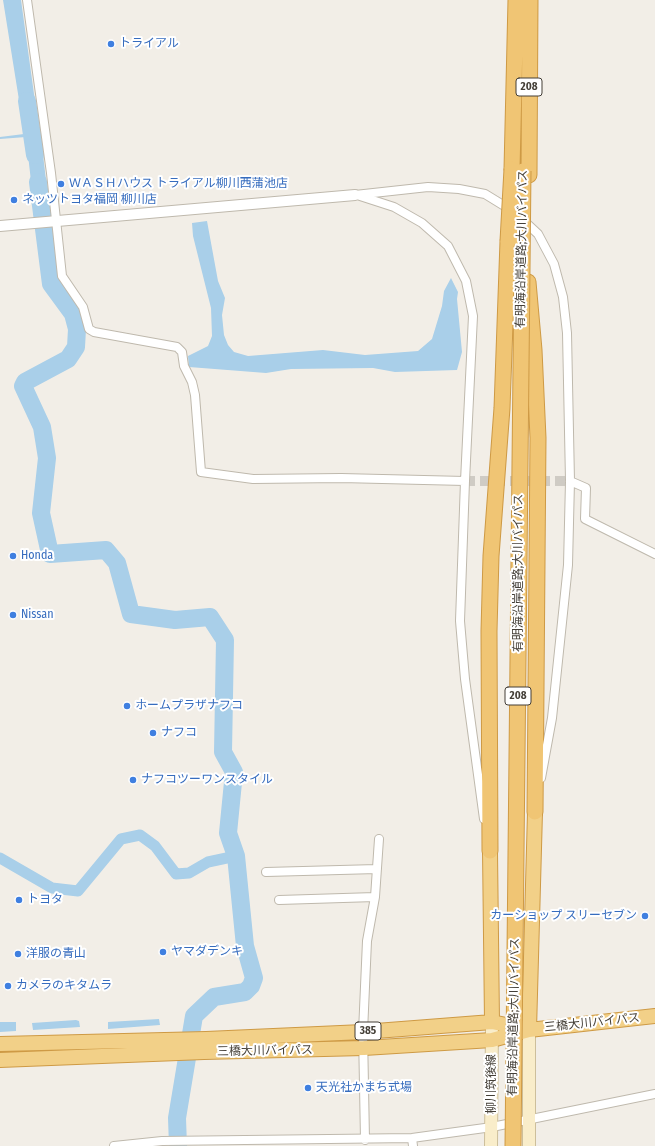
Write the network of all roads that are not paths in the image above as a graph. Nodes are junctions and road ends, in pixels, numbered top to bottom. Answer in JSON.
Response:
{"nodes":[{"id":1,"x":27,"y":0,"type":"edge"},
{"id":2,"x":516,"y":0,"type":"edge"},
{"id":3,"x":524,"y":0,"type":"edge"},
{"id":4,"x":530,"y":0,"type":"edge"},
{"id":5,"x":521,"y":172,"type":"junction"},
{"id":6,"x":355,"y":195,"type":"junction"},
{"id":7,"x":56,"y":221,"type":"junction"},
{"id":8,"x":0,"y":226,"type":"edge"},
{"id":9,"x":528,"y":282,"type":"junction"},
{"id":10,"x":465,"y":481,"type":"junction"},
{"id":11,"x":570,"y":481,"type":"junction"},
{"id":12,"x":655,"y":554,"type":"edge"},
{"id":13,"x":535,"y":812,"type":"junction"},
{"id":14,"x":378,"y":839,"type":"dead end"},
{"id":15,"x":490,"y":851,"type":"junction"},
{"id":16,"x":377,"y":869,"type":"junction"},
{"id":17,"x":266,"y":872,"type":"dead end"},
{"id":18,"x":375,"y":896,"type":"junction"},
{"id":19,"x":279,"y":900,"type":"dead end"},
{"id":20,"x":655,"y":1016,"type":"edge"},
{"id":21,"x":492,"y":1022,"type":"junction"},
{"id":22,"x":529,"y":1030,"type":"junction"},
{"id":23,"x":363,"y":1032,"type":"junction"},
{"id":24,"x":492,"y":1040,"type":"junction"},
{"id":25,"x":0,"y":1044,"type":"edge"},
{"id":26,"x":205,"y":1046,"type":"junction"},
{"id":27,"x":174,"y":1047,"type":"junction"},
{"id":28,"x":364,"y":1048,"type":"junction"},
{"id":29,"x":0,"y":1060,"type":"edge"},
{"id":30,"x":655,"y":1094,"type":"edge"},
{"id":31,"x":528,"y":1120,"type":"junction"},
{"id":32,"x":492,"y":1127,"type":"junction"},
{"id":33,"x":365,"y":1140,"type":"junction"},
{"id":34,"x":413,"y":1142,"type":"edge"},
{"id":35,"x":114,"y":1146,"type":"edge"},
{"id":36,"x":491,"y":1146,"type":"edge"},
{"id":37,"x":513,"y":1146,"type":"edge"},
{"id":38,"x":518,"y":1146,"type":"edge"},
{"id":39,"x":529,"y":1146,"type":"edge"}],
"edges":[{"from":1,"to":7,"type":"street"},
{"from":2,"to":5,"type":"highway"},
{"from":3,"to":5,"type":"highway","name":"有明海沿岸道路;大川バイパス","number":"208"},
{"from":4,"to":5,"type":"highway","name":"有明海沿岸道路;大川バイパス","number":"208"},
{"from":5,"to":9,"type":"highway","name":"有明海沿岸道路;大川バイパス","number":"208"},
{"from":5,"to":15,"type":"highway","bridge":true},
{"from":5,"to":37,"type":"highway","name":"有明海沿岸道路;大川バイパス","number":"208","bridge":true},
{"from":6,"to":7,"type":"street"},
{"from":6,"to":10,"type":"street"},
{"from":6,"to":11,"type":"street"},
{"from":7,"to":8,"type":"street"},
{"from":7,"to":10,"type":"street"},
{"from":9,"to":13,"type":"highway"},
{"from":9,"to":38,"type":"highway","name":"有明海沿岸道路;大川バイパス","number":"208"},
{"from":10,"to":15,"type":"street"},
{"from":11,"to":12,"type":"street"},
{"from":11,"to":13,"type":"street"},
{"from":13,"to":22,"type":"highway"},
{"from":14,"to":16,"type":"street"},
{"from":15,"to":21,"type":"highway"},
{"from":16,"to":17,"type":"street"},
{"from":16,"to":18,"type":"street"},
{"from":18,"to":19,"type":"street"},
{"from":18,"to":23,"type":"street"},
{"from":20,"to":22,"type":"highway","name":"三橋大川バイパス","number":"385"},
{"from":21,"to":22,"type":"highway","name":"三橋大川バイパス","number":"385"},
{"from":21,"to":23,"type":"highway","name":"三橋大川バイパス","number":"385"},
{"from":21,"to":24,"type":"main road","name":"柳川筑後線"},
{"from":22,"to":24,"type":"highway","name":"三橋大川バイパス","number":"385"},
{"from":22,"to":31,"type":"main road"},
{"from":23,"to":26,"type":"highway","name":"三橋大川バイパス","number":"385"},
{"from":23,"to":28,"type":"street"},
{"from":24,"to":28,"type":"highway","name":"三橋大川バイパス","number":"385"},
{"from":24,"to":32,"type":"main road","name":"柳川筑後線"},
{"from":25,"to":27,"type":"highway","name":"三橋大川バイパス","number":"385"},
{"from":26,"to":27,"type":"highway","name":"三橋大川バイパス","number":"385"},
{"from":26,"to":28,"type":"highway","name":"三橋大川バイパス","number":"385"},
{"from":27,"to":29,"type":"highway","name":"三橋大川バイパス","number":"385"},
{"from":28,"to":33,"type":"street"},
{"from":30,"to":31,"type":"street"},
{"from":31,"to":32,"type":"street"},
{"from":31,"to":39,"type":"main road"},
{"from":32,"to":34,"type":"street"},
{"from":32,"to":36,"type":"main road","name":"柳川筑後線"},
{"from":33,"to":34,"type":"street"},
{"from":33,"to":35,"type":"street"}]}
